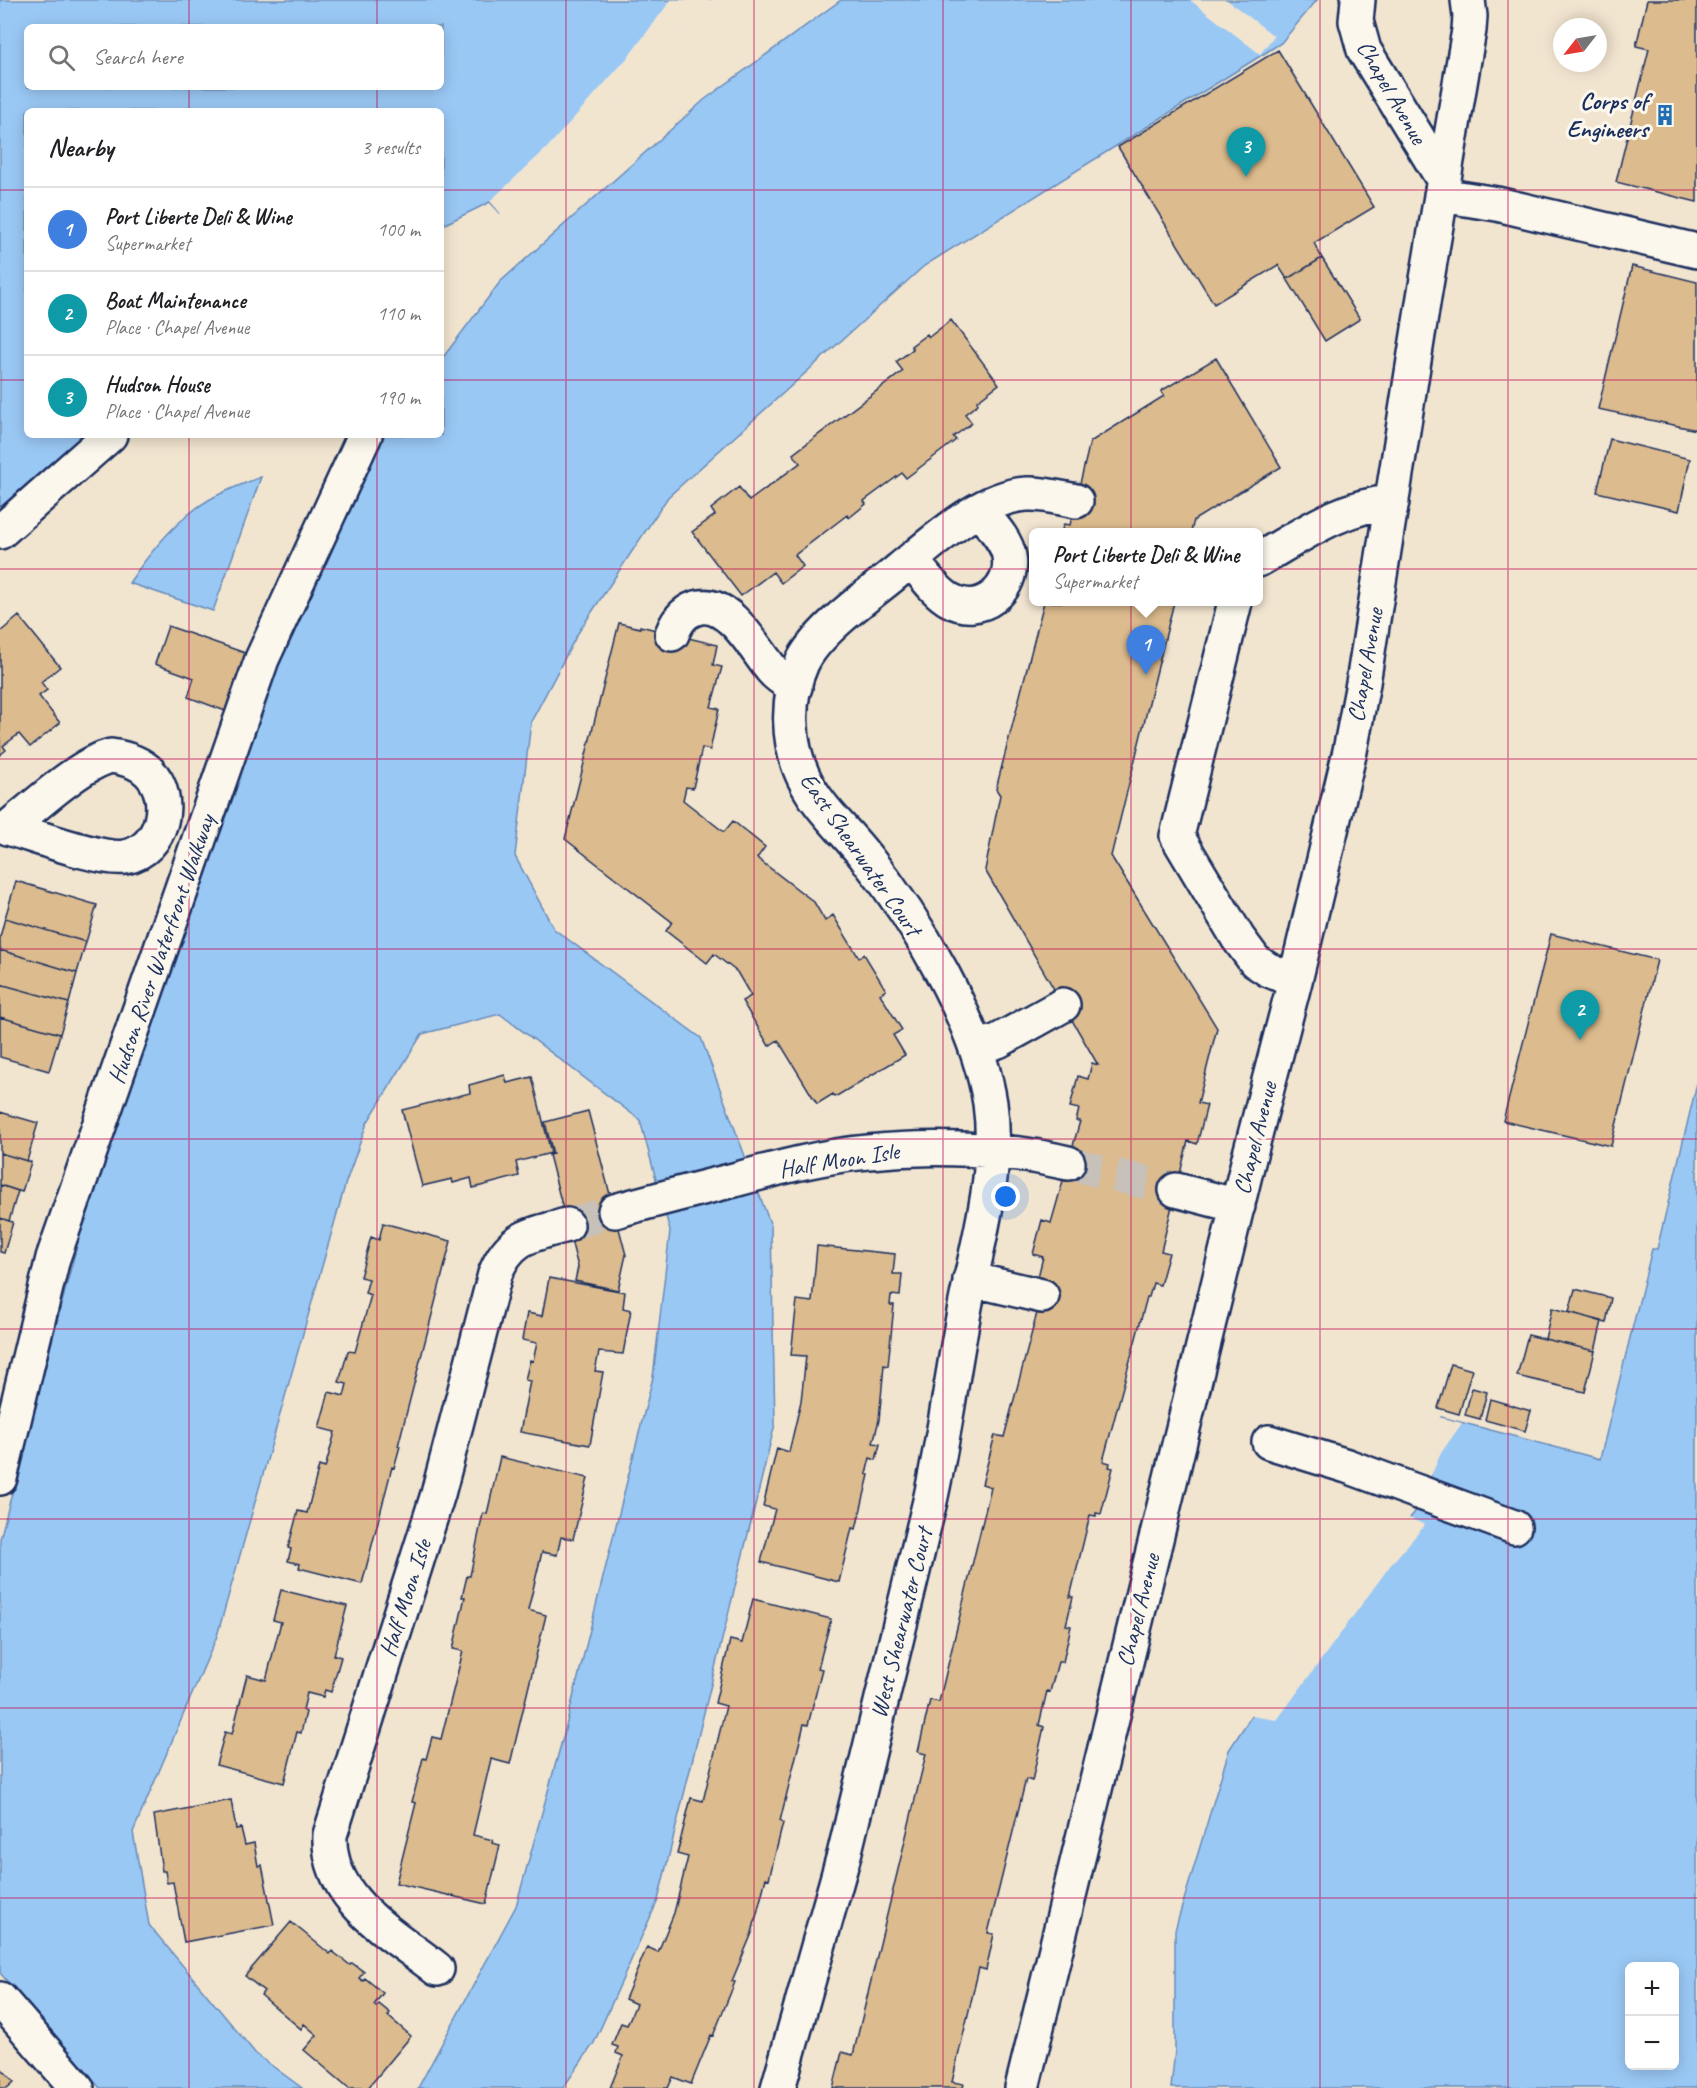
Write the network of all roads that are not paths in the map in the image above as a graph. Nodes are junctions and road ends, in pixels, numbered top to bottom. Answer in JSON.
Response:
{"nodes":[{"id":1,"x":1358,"y":0,"type":"edge"},
{"id":2,"x":1468,"y":0,"type":"edge"},
{"id":3,"x":1442,"y":187,"type":"junction"},
{"id":4,"x":1697,"y":251,"type":"edge"},
{"id":5,"x":107,"y":438,"type":"edge"},
{"id":6,"x":364,"y":438,"type":"edge"},
{"id":7,"x":1076,"y":501,"type":"dead end"},
{"id":8,"x":1392,"y":502,"type":"junction"},
{"id":9,"x":980,"y":510,"type":"junction"},
{"id":10,"x":0,"y":532,"type":"edge"},
{"id":11,"x":1263,"y":557,"type":"edge"},
{"id":12,"x":911,"y":560,"type":"junction"},
{"id":13,"x":1234,"y":606,"type":"edge"},
{"id":14,"x":672,"y":634,"type":"dead end"},
{"id":15,"x":795,"y":687,"type":"junction"},
{"id":16,"x":1295,"y":981,"type":"junction"},
{"id":17,"x":1063,"y":1005,"type":"dead end"},
{"id":18,"x":976,"y":1048,"type":"junction"},
{"id":19,"x":993,"y":1152,"type":"junction"},
{"id":20,"x":1068,"y":1163,"type":"tunnel mouth"},
{"id":21,"x":1176,"y":1190,"type":"tunnel mouth"},
{"id":22,"x":1238,"y":1206,"type":"junction"},
{"id":23,"x":629,"y":1207,"type":"tunnel mouth"},
{"id":24,"x":567,"y":1225,"type":"tunnel mouth"},
{"id":25,"x":970,"y":1279,"type":"junction"},
{"id":26,"x":1041,"y":1296,"type":"dead end"},
{"id":27,"x":1269,"y":1442,"type":"dead end"},
{"id":28,"x":0,"y":1478,"type":"edge"},
{"id":29,"x":1514,"y":1527,"type":"dead end"},
{"id":30,"x":437,"y":1969,"type":"dead end"},
{"id":31,"x":0,"y":1999,"type":"edge"},
{"id":32,"x":77,"y":2088,"type":"edge"},
{"id":33,"x":778,"y":2088,"type":"edge"},
{"id":34,"x":1022,"y":2088,"type":"edge"}],
"edges":[{"from":1,"to":3,"type":"street","name":"Chapel Avenue"},
{"from":2,"to":3,"type":"street","name":"Chapel Avenue"},
{"from":3,"to":4,"type":"street"},
{"from":3,"to":8,"type":"street","name":"Chapel Avenue"},
{"from":5,"to":10,"type":"street"},
{"from":6,"to":28,"type":"street","name":"Hudson River Waterfront Walkway"},
{"from":7,"to":9,"type":"street","name":"East Shearwater Court"},
{"from":8,"to":11,"type":"street"},
{"from":8,"to":16,"type":"street","name":"Chapel Avenue"},
{"from":9,"to":12,"type":"street","name":"East Shearwater Court"},
{"from":9,"to":12,"type":"street"},
{"from":12,"to":15,"type":"street","name":"East Shearwater Court"},
{"from":13,"to":16,"type":"street"},
{"from":14,"to":15,"type":"street"},
{"from":15,"to":18,"type":"street","name":"East Shearwater Court"},
{"from":16,"to":22,"type":"street","name":"Chapel Avenue"},
{"from":17,"to":18,"type":"street"},
{"from":18,"to":19,"type":"street","name":"East Shearwater Court"},
{"from":19,"to":20,"type":"street","name":"Half Moon Isle"},
{"from":19,"to":23,"type":"street","name":"Half Moon Isle"},
{"from":19,"to":25,"type":"street","name":"West Shearwater Court"},
{"from":21,"to":22,"type":"street"},
{"from":22,"to":34,"type":"street","name":"Chapel Avenue"},
{"from":24,"to":30,"type":"street","name":"Half Moon Isle"},
{"from":25,"to":26,"type":"street"},
{"from":25,"to":33,"type":"street","name":"West Shearwater Court"},
{"from":27,"to":29,"type":"street"},
{"from":31,"to":32,"type":"street"}]}
